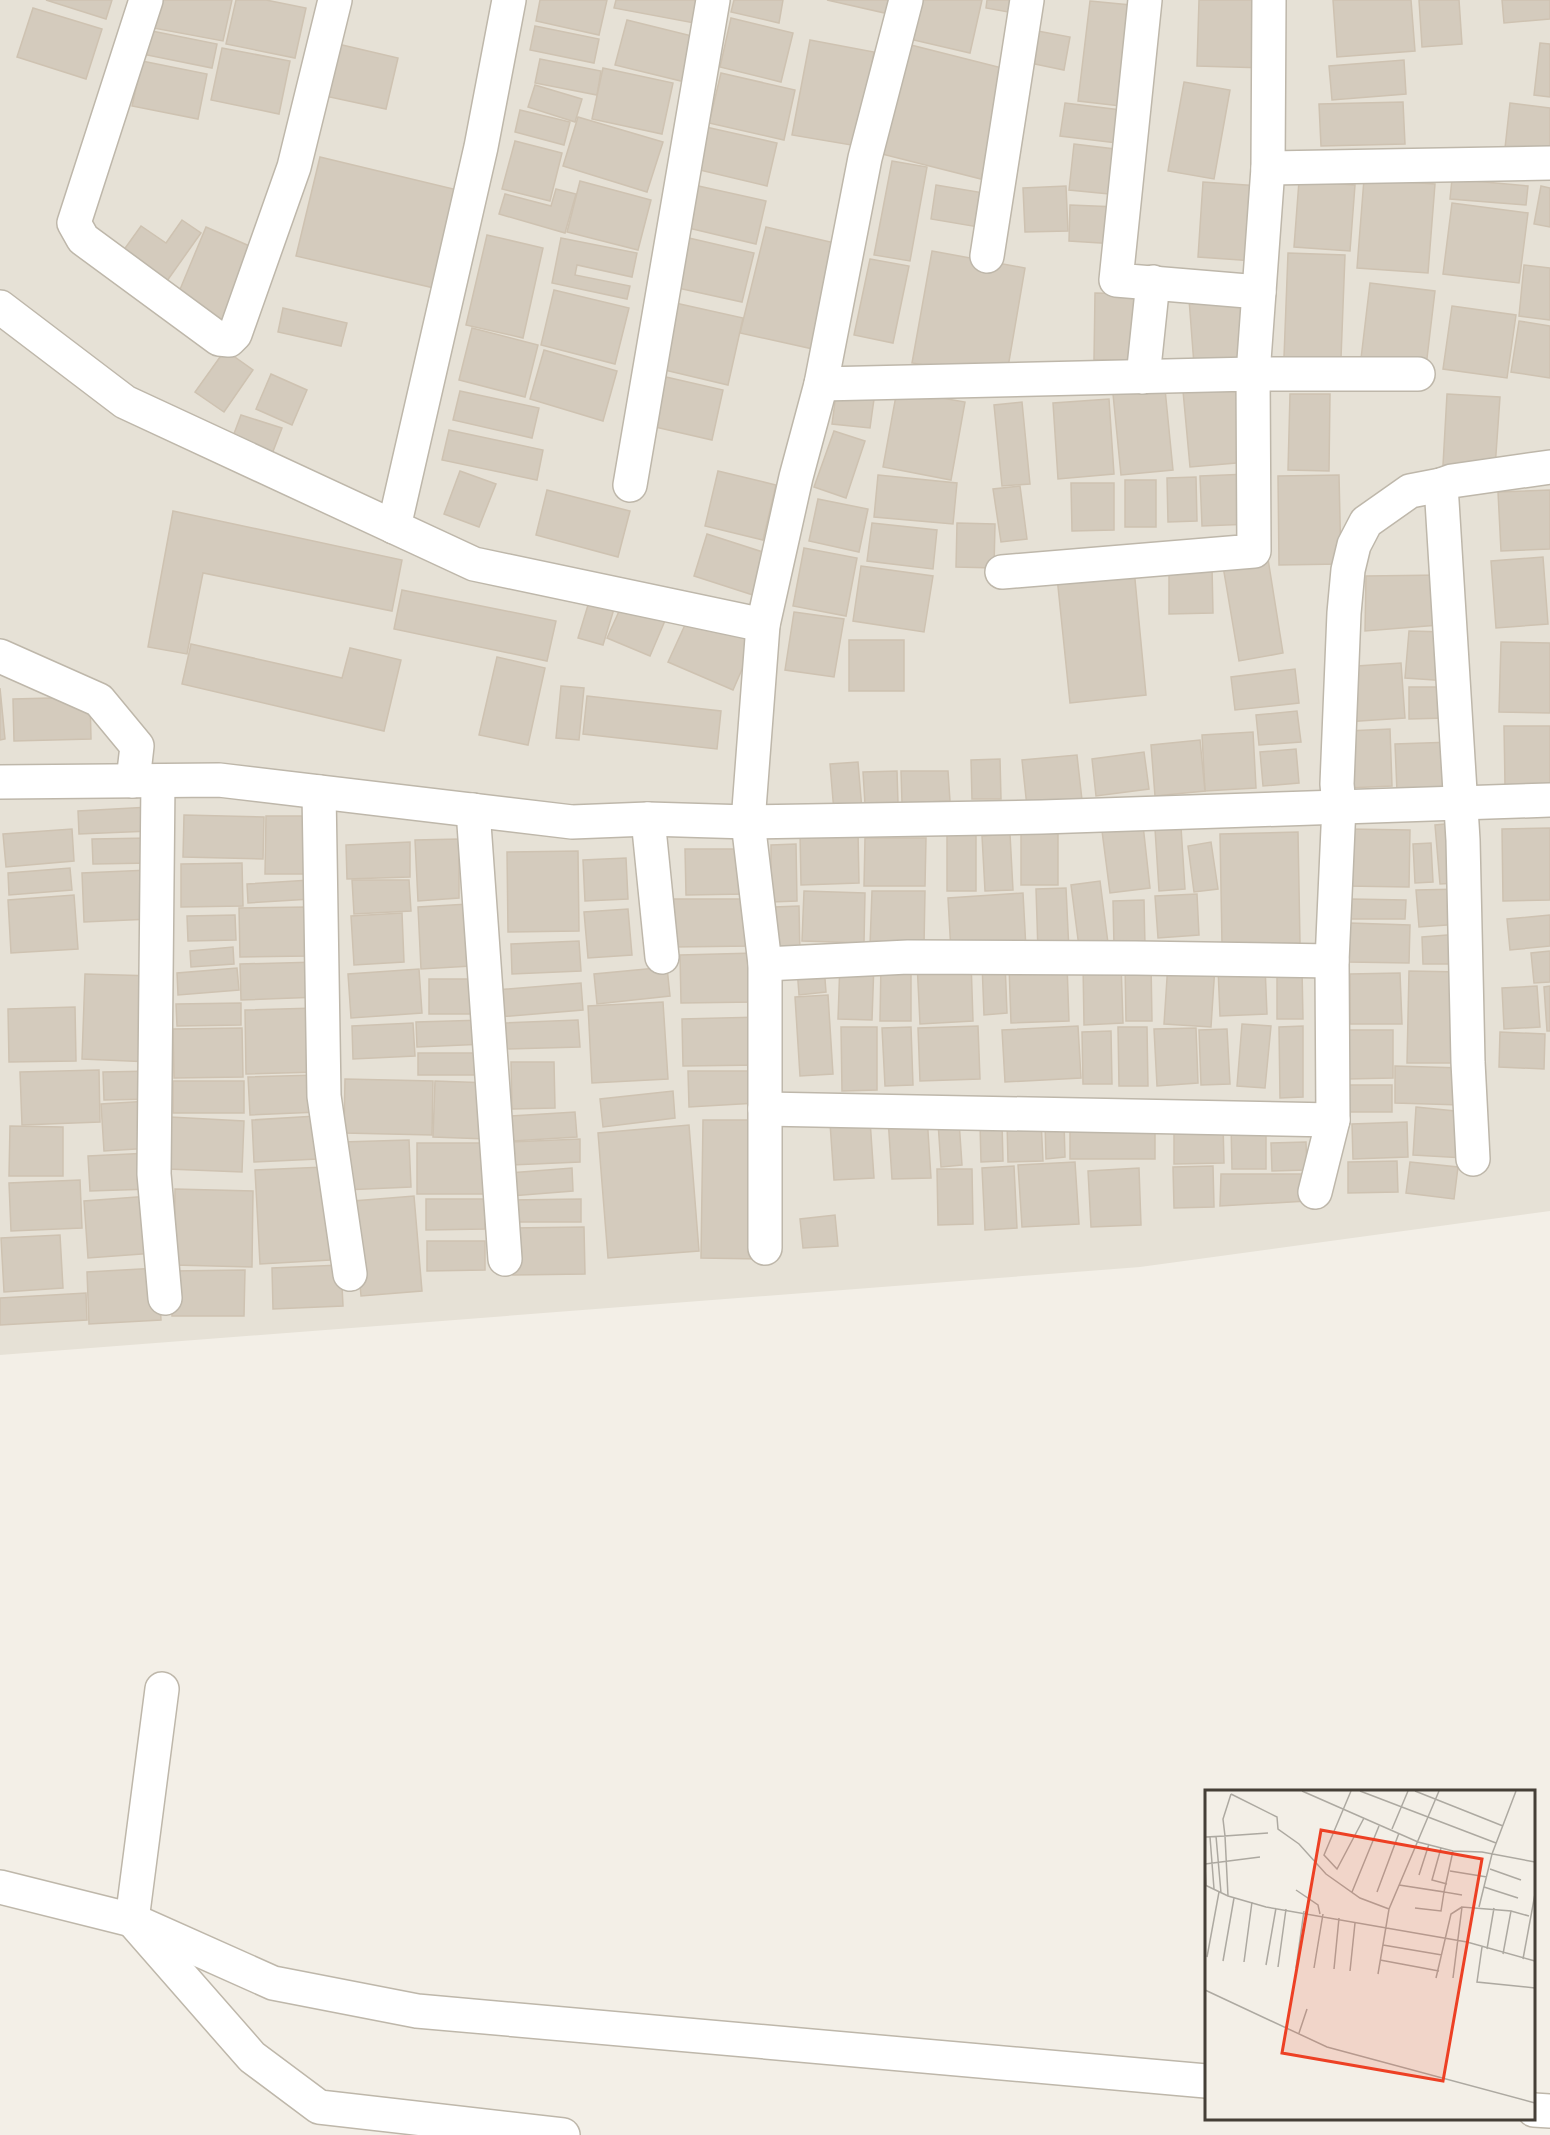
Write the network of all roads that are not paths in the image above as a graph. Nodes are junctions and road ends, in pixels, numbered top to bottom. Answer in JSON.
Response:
{"nodes":[{"id":1,"x":146,"y":0,"type":"edge"},
{"id":2,"x":335,"y":0,"type":"edge"},
{"id":3,"x":508,"y":0,"type":"edge"},
{"id":4,"x":713,"y":0,"type":"edge"},
{"id":5,"x":906,"y":0,"type":"edge"},
{"id":6,"x":1027,"y":0,"type":"edge"},
{"id":7,"x":1145,"y":0,"type":"edge"},
{"id":8,"x":1269,"y":0,"type":"edge"},
{"id":9,"x":1550,"y":163,"type":"edge"},
{"id":10,"x":1268,"y":168,"type":"junction"},
{"id":11,"x":987,"y":256,"type":"dead end"},
{"id":12,"x":1153,"y":282,"type":"junction"},
{"id":13,"x":1259,"y":292,"type":"junction"},
{"id":14,"x":0,"y":307,"type":"edge"},
{"id":15,"x":1253,"y":374,"type":"junction"},
{"id":16,"x":1418,"y":374,"type":"dead end"},
{"id":17,"x":1143,"y":377,"type":"junction"},
{"id":18,"x":821,"y":384,"type":"junction"},
{"id":19,"x":1550,"y":467,"type":"edge"},
{"id":20,"x":630,"y":485,"type":"dead end"},
{"id":21,"x":1441,"y":485,"type":"junction"},
{"id":22,"x":394,"y":527,"type":"junction"},
{"id":23,"x":1002,"y":572,"type":"dead end"},
{"id":24,"x":763,"y":625,"type":"junction"},
{"id":25,"x":0,"y":656,"type":"edge"},
{"id":26,"x":146,"y":781,"type":"junction"},
{"id":27,"x":0,"y":782,"type":"edge"},
{"id":28,"x":319,"y":792,"type":"junction"},
{"id":29,"x":1550,"y":800,"type":"edge"},
{"id":30,"x":1460,"y":802,"type":"junction"},
{"id":31,"x":1339,"y":806,"type":"junction"},
{"id":32,"x":473,"y":810,"type":"junction"},
{"id":33,"x":648,"y":819,"type":"junction"},
{"id":34,"x":748,"y":822,"type":"junction"},
{"id":35,"x":662,"y":957,"type":"dead end"},
{"id":36,"x":1332,"y":961,"type":"junction"},
{"id":37,"x":765,"y":964,"type":"junction"},
{"id":38,"x":765,"y":1108,"type":"junction"},
{"id":39,"x":1333,"y":1120,"type":"junction"},
{"id":40,"x":1473,"y":1159,"type":"dead end"},
{"id":41,"x":1315,"y":1192,"type":"dead end"},
{"id":42,"x":765,"y":1248,"type":"dead end"},
{"id":43,"x":505,"y":1259,"type":"dead end"},
{"id":44,"x":350,"y":1274,"type":"dead end"},
{"id":45,"x":165,"y":1299,"type":"dead end"},
{"id":46,"x":162,"y":1689,"type":"dead end"},
{"id":47,"x":0,"y":1887,"type":"edge"},
{"id":48,"x":132,"y":1920,"type":"junction"},
{"id":49,"x":1205,"y":2081,"type":"edge"},
{"id":50,"x":1535,"y":2110,"type":"edge"},
{"id":51,"x":1550,"y":2111,"type":"edge"},
{"id":52,"x":563,"y":2135,"type":"edge"}],
"edges":[{"from":1,"to":2,"type":"street"},
{"from":3,"to":22,"type":"street"},
{"from":4,"to":20,"type":"street"},
{"from":5,"to":18,"type":"street"},
{"from":6,"to":11,"type":"street"},
{"from":7,"to":12,"type":"street"},
{"from":8,"to":10,"type":"street"},
{"from":9,"to":10,"type":"street"},
{"from":10,"to":13,"type":"street"},
{"from":12,"to":13,"type":"street"},
{"from":12,"to":17,"type":"street"},
{"from":13,"to":15,"type":"street"},
{"from":14,"to":22,"type":"street"},
{"from":15,"to":16,"type":"street"},
{"from":15,"to":17,"type":"street"},
{"from":15,"to":23,"type":"street"},
{"from":17,"to":18,"type":"street"},
{"from":18,"to":24,"type":"street"},
{"from":19,"to":21,"type":"street"},
{"from":21,"to":30,"type":"street"},
{"from":21,"to":31,"type":"street"},
{"from":22,"to":24,"type":"street"},
{"from":24,"to":34,"type":"street"},
{"from":25,"to":26,"type":"street"},
{"from":26,"to":27,"type":"street"},
{"from":26,"to":28,"type":"street"},
{"from":26,"to":45,"type":"street"},
{"from":28,"to":32,"type":"street"},
{"from":28,"to":44,"type":"street"},
{"from":29,"to":30,"type":"street"},
{"from":30,"to":31,"type":"street"},
{"from":30,"to":40,"type":"street"},
{"from":31,"to":34,"type":"street"},
{"from":31,"to":36,"type":"street"},
{"from":32,"to":33,"type":"street"},
{"from":32,"to":43,"type":"street"},
{"from":33,"to":34,"type":"street"},
{"from":33,"to":35,"type":"street"},
{"from":34,"to":37,"type":"street"},
{"from":36,"to":37,"type":"street"},
{"from":36,"to":39,"type":"street"},
{"from":37,"to":38,"type":"street"},
{"from":38,"to":39,"type":"street"},
{"from":38,"to":42,"type":"street"},
{"from":39,"to":41,"type":"street"},
{"from":46,"to":48,"type":"street"},
{"from":47,"to":48,"type":"street"},
{"from":48,"to":49,"type":"street"},
{"from":48,"to":52,"type":"street"},
{"from":50,"to":51,"type":"street"}]}
